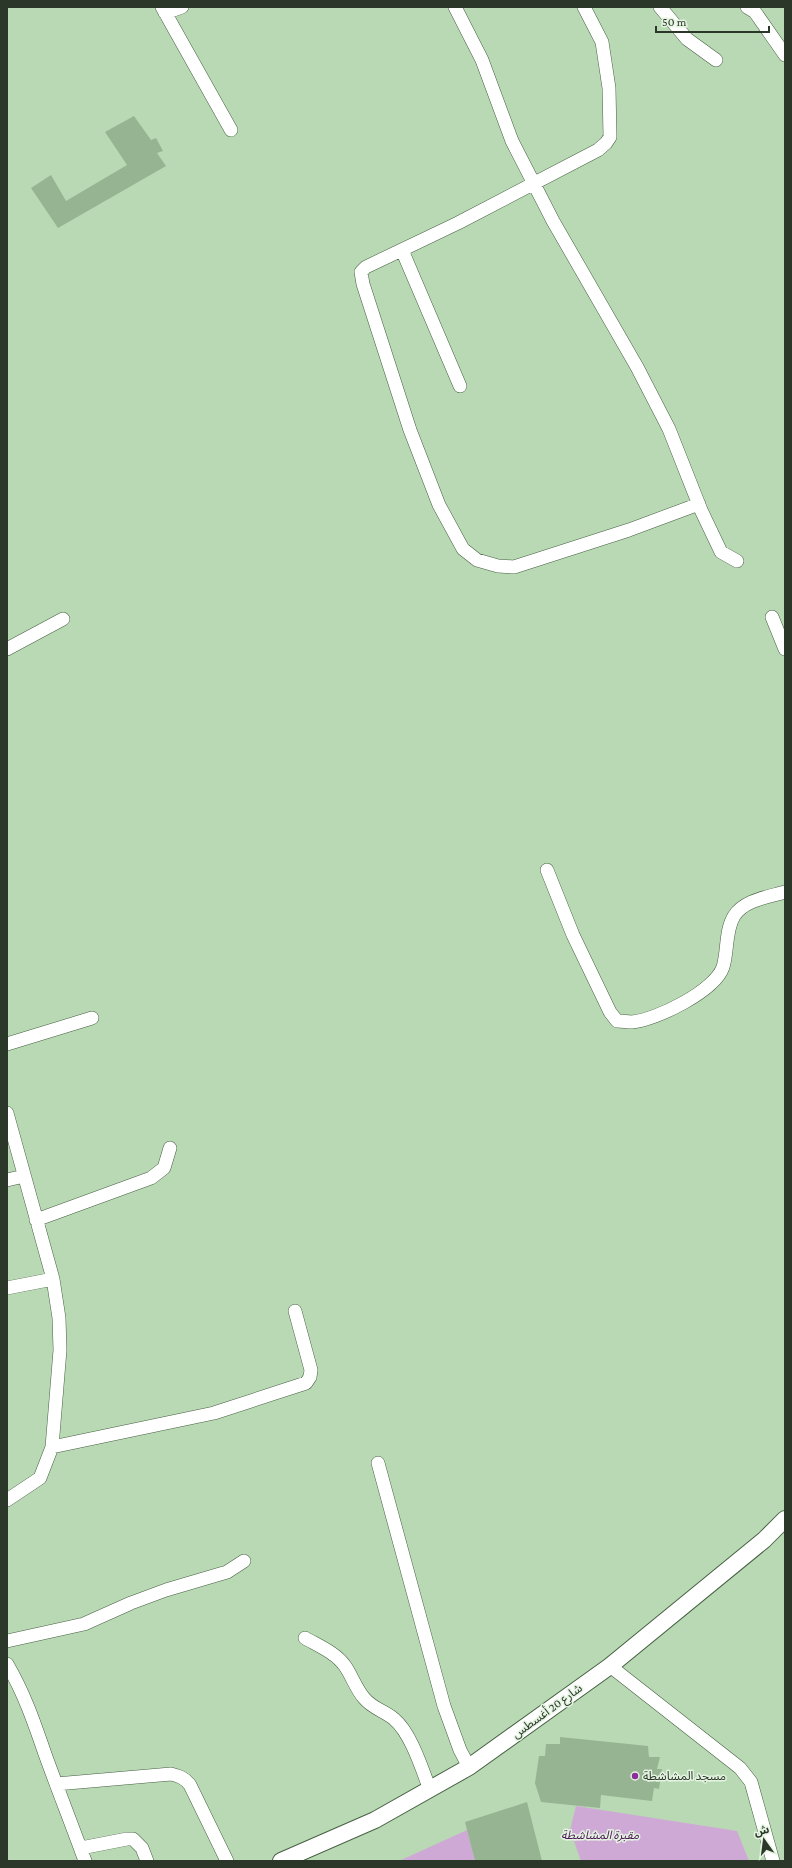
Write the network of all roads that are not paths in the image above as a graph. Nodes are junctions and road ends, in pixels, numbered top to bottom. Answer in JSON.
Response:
{"nodes":[{"id":1,"x":182,"y":7,"type":"edge"},
{"id":2,"x":455,"y":7,"type":"edge"},
{"id":3,"x":584,"y":7,"type":"edge"},
{"id":4,"x":660,"y":7,"type":"edge"},
{"id":5,"x":747,"y":7,"type":"edge"},
{"id":6,"x":163,"y":10,"type":"edge"},
{"id":7,"x":785,"y":55,"type":"edge"},
{"id":8,"x":716,"y":60,"type":"dead end"},
{"id":9,"x":231,"y":130,"type":"dead end"},
{"id":10,"x":534,"y":184,"type":"junction"},
{"id":11,"x":402,"y":250,"type":"junction"},
{"id":12,"x":460,"y":386,"type":"dead end"},
{"id":13,"x":699,"y":504,"type":"junction"},
{"id":14,"x":737,"y":561,"type":"dead end"},
{"id":15,"x":772,"y":617,"type":"dead end"},
{"id":16,"x":63,"y":619,"type":"dead end"},
{"id":17,"x":7,"y":648,"type":"edge"},
{"id":18,"x":785,"y":649,"type":"edge"},
{"id":19,"x":547,"y":870,"type":"dead end"},
{"id":20,"x":785,"y":892,"type":"edge"},
{"id":21,"x":92,"y":1018,"type":"dead end"},
{"id":22,"x":7,"y":1044,"type":"edge"},
{"id":23,"x":7,"y":1113,"type":"edge"},
{"id":24,"x":170,"y":1148,"type":"dead end"},
{"id":25,"x":24,"y":1176,"type":"junction"},
{"id":26,"x":7,"y":1180,"type":"edge"},
{"id":27,"x":36,"y":1220,"type":"junction"},
{"id":28,"x":53,"y":1279,"type":"junction"},
{"id":29,"x":7,"y":1288,"type":"edge"},
{"id":30,"x":295,"y":1311,"type":"dead end"},
{"id":31,"x":52,"y":1447,"type":"junction"},
{"id":32,"x":378,"y":1462,"type":"dead end"},
{"id":33,"x":7,"y":1500,"type":"edge"},
{"id":34,"x":785,"y":1519,"type":"edge"},
{"id":35,"x":244,"y":1561,"type":"dead end"},
{"id":36,"x":305,"y":1638,"type":"dead end"},
{"id":37,"x":7,"y":1641,"type":"edge"},
{"id":38,"x":7,"y":1664,"type":"edge"},
{"id":39,"x":610,"y":1666,"type":"junction"},
{"id":40,"x":470,"y":1767,"type":"junction"},
{"id":41,"x":56,"y":1784,"type":"junction"},
{"id":42,"x":430,"y":1790,"type":"junction"},
{"id":43,"x":81,"y":1848,"type":"junction"},
{"id":44,"x":85,"y":1861,"type":"edge"},
{"id":45,"x":147,"y":1861,"type":"edge"},
{"id":46,"x":227,"y":1861,"type":"edge"},
{"id":47,"x":281,"y":1861,"type":"edge"},
{"id":48,"x":773,"y":1861,"type":"edge"}],
"edges":[{"from":1,"to":6,"type":"street"},
{"from":2,"to":10,"type":"street"},
{"from":3,"to":10,"type":"street"},
{"from":4,"to":8,"type":"street"},
{"from":5,"to":7,"type":"street"},
{"from":6,"to":9,"type":"street"},
{"from":10,"to":11,"type":"street"},
{"from":10,"to":13,"type":"street"},
{"from":11,"to":12,"type":"street"},
{"from":11,"to":13,"type":"street"},
{"from":13,"to":14,"type":"street"},
{"from":15,"to":18,"type":"street"},
{"from":16,"to":17,"type":"street"},
{"from":19,"to":20,"type":"street"},
{"from":21,"to":22,"type":"street"},
{"from":23,"to":25,"type":"street"},
{"from":24,"to":27,"type":"street"},
{"from":25,"to":26,"type":"street"},
{"from":25,"to":27,"type":"street"},
{"from":27,"to":28,"type":"street"},
{"from":28,"to":29,"type":"street"},
{"from":28,"to":31,"type":"street"},
{"from":30,"to":31,"type":"street"},
{"from":31,"to":33,"type":"street"},
{"from":32,"to":40,"type":"street"},
{"from":34,"to":39,"type":"street","name":"شارع 20 أغسطس"},
{"from":35,"to":37,"type":"street"},
{"from":36,"to":42,"type":"street"},
{"from":38,"to":41,"type":"street"},
{"from":39,"to":40,"type":"street","name":"شارع 20 أغسطس"},
{"from":39,"to":48,"type":"street"},
{"from":40,"to":42,"type":"street","name":"شارع 20 أغسطس"},
{"from":41,"to":43,"type":"street"},
{"from":41,"to":46,"type":"street"},
{"from":42,"to":47,"type":"street","name":"شارع 20 أغسطس"},
{"from":43,"to":44,"type":"street"},
{"from":43,"to":45,"type":"street"}]}
